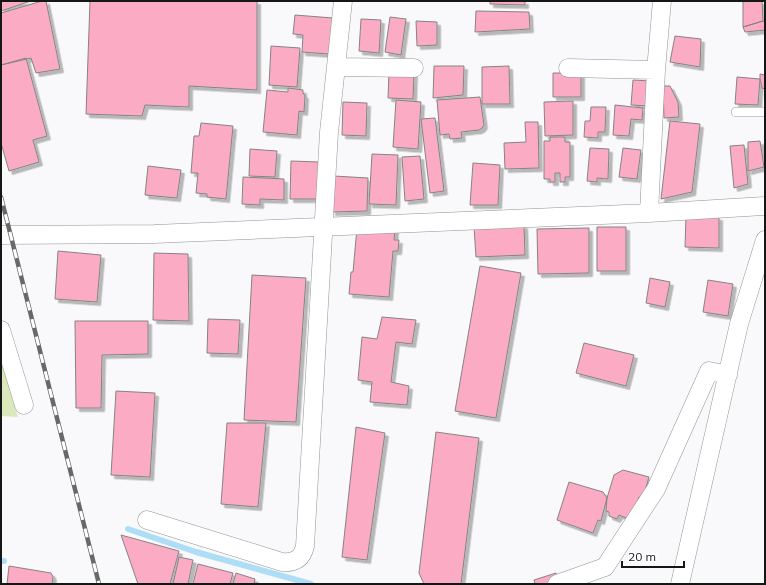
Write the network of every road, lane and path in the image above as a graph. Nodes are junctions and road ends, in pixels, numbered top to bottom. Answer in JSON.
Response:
{"nodes":[{"id":1,"x":343,"y":1,"type":"edge"},
{"id":2,"x":662,"y":1,"type":"edge"},
{"id":3,"x":336,"y":67,"type":"junction"},
{"id":4,"x":414,"y":68,"type":"dead end"},
{"id":5,"x":568,"y":68,"type":"dead end"},
{"id":6,"x":656,"y":70,"type":"junction"},
{"id":7,"x":736,"y":112,"type":"dead end"},
{"id":8,"x":765,"y":112,"type":"edge"},
{"id":9,"x":765,"y":206,"type":"edge"},
{"id":10,"x":649,"y":213,"type":"junction"},
{"id":11,"x":324,"y":226,"type":"junction"},
{"id":12,"x":1,"y":235,"type":"edge"},
{"id":13,"x":765,"y":240,"type":"edge"},
{"id":14,"x":1,"y":330,"type":"edge"},
{"id":15,"x":728,"y":375,"type":"junction"},
{"id":16,"x":24,"y":405,"type":"dead end"},
{"id":17,"x":147,"y":520,"type":"dead end"},
{"id":18,"x":557,"y":584,"type":"edge"},
{"id":19,"x":680,"y":584,"type":"edge"}],
"edges":[{"from":1,"to":3,"type":"street"},
{"from":2,"to":6,"type":"street"},
{"from":3,"to":4,"type":"street"},
{"from":3,"to":11,"type":"street"},
{"from":5,"to":6,"type":"street"},
{"from":6,"to":10,"type":"street"},
{"from":7,"to":8,"type":"lane"},
{"from":9,"to":10,"type":"street"},
{"from":10,"to":11,"type":"street"},
{"from":11,"to":12,"type":"street"},
{"from":11,"to":17,"type":"street"},
{"from":13,"to":15,"type":"street"},
{"from":14,"to":16,"type":"street"},
{"from":15,"to":18,"type":"street"},
{"from":15,"to":19,"type":"street"}]}
